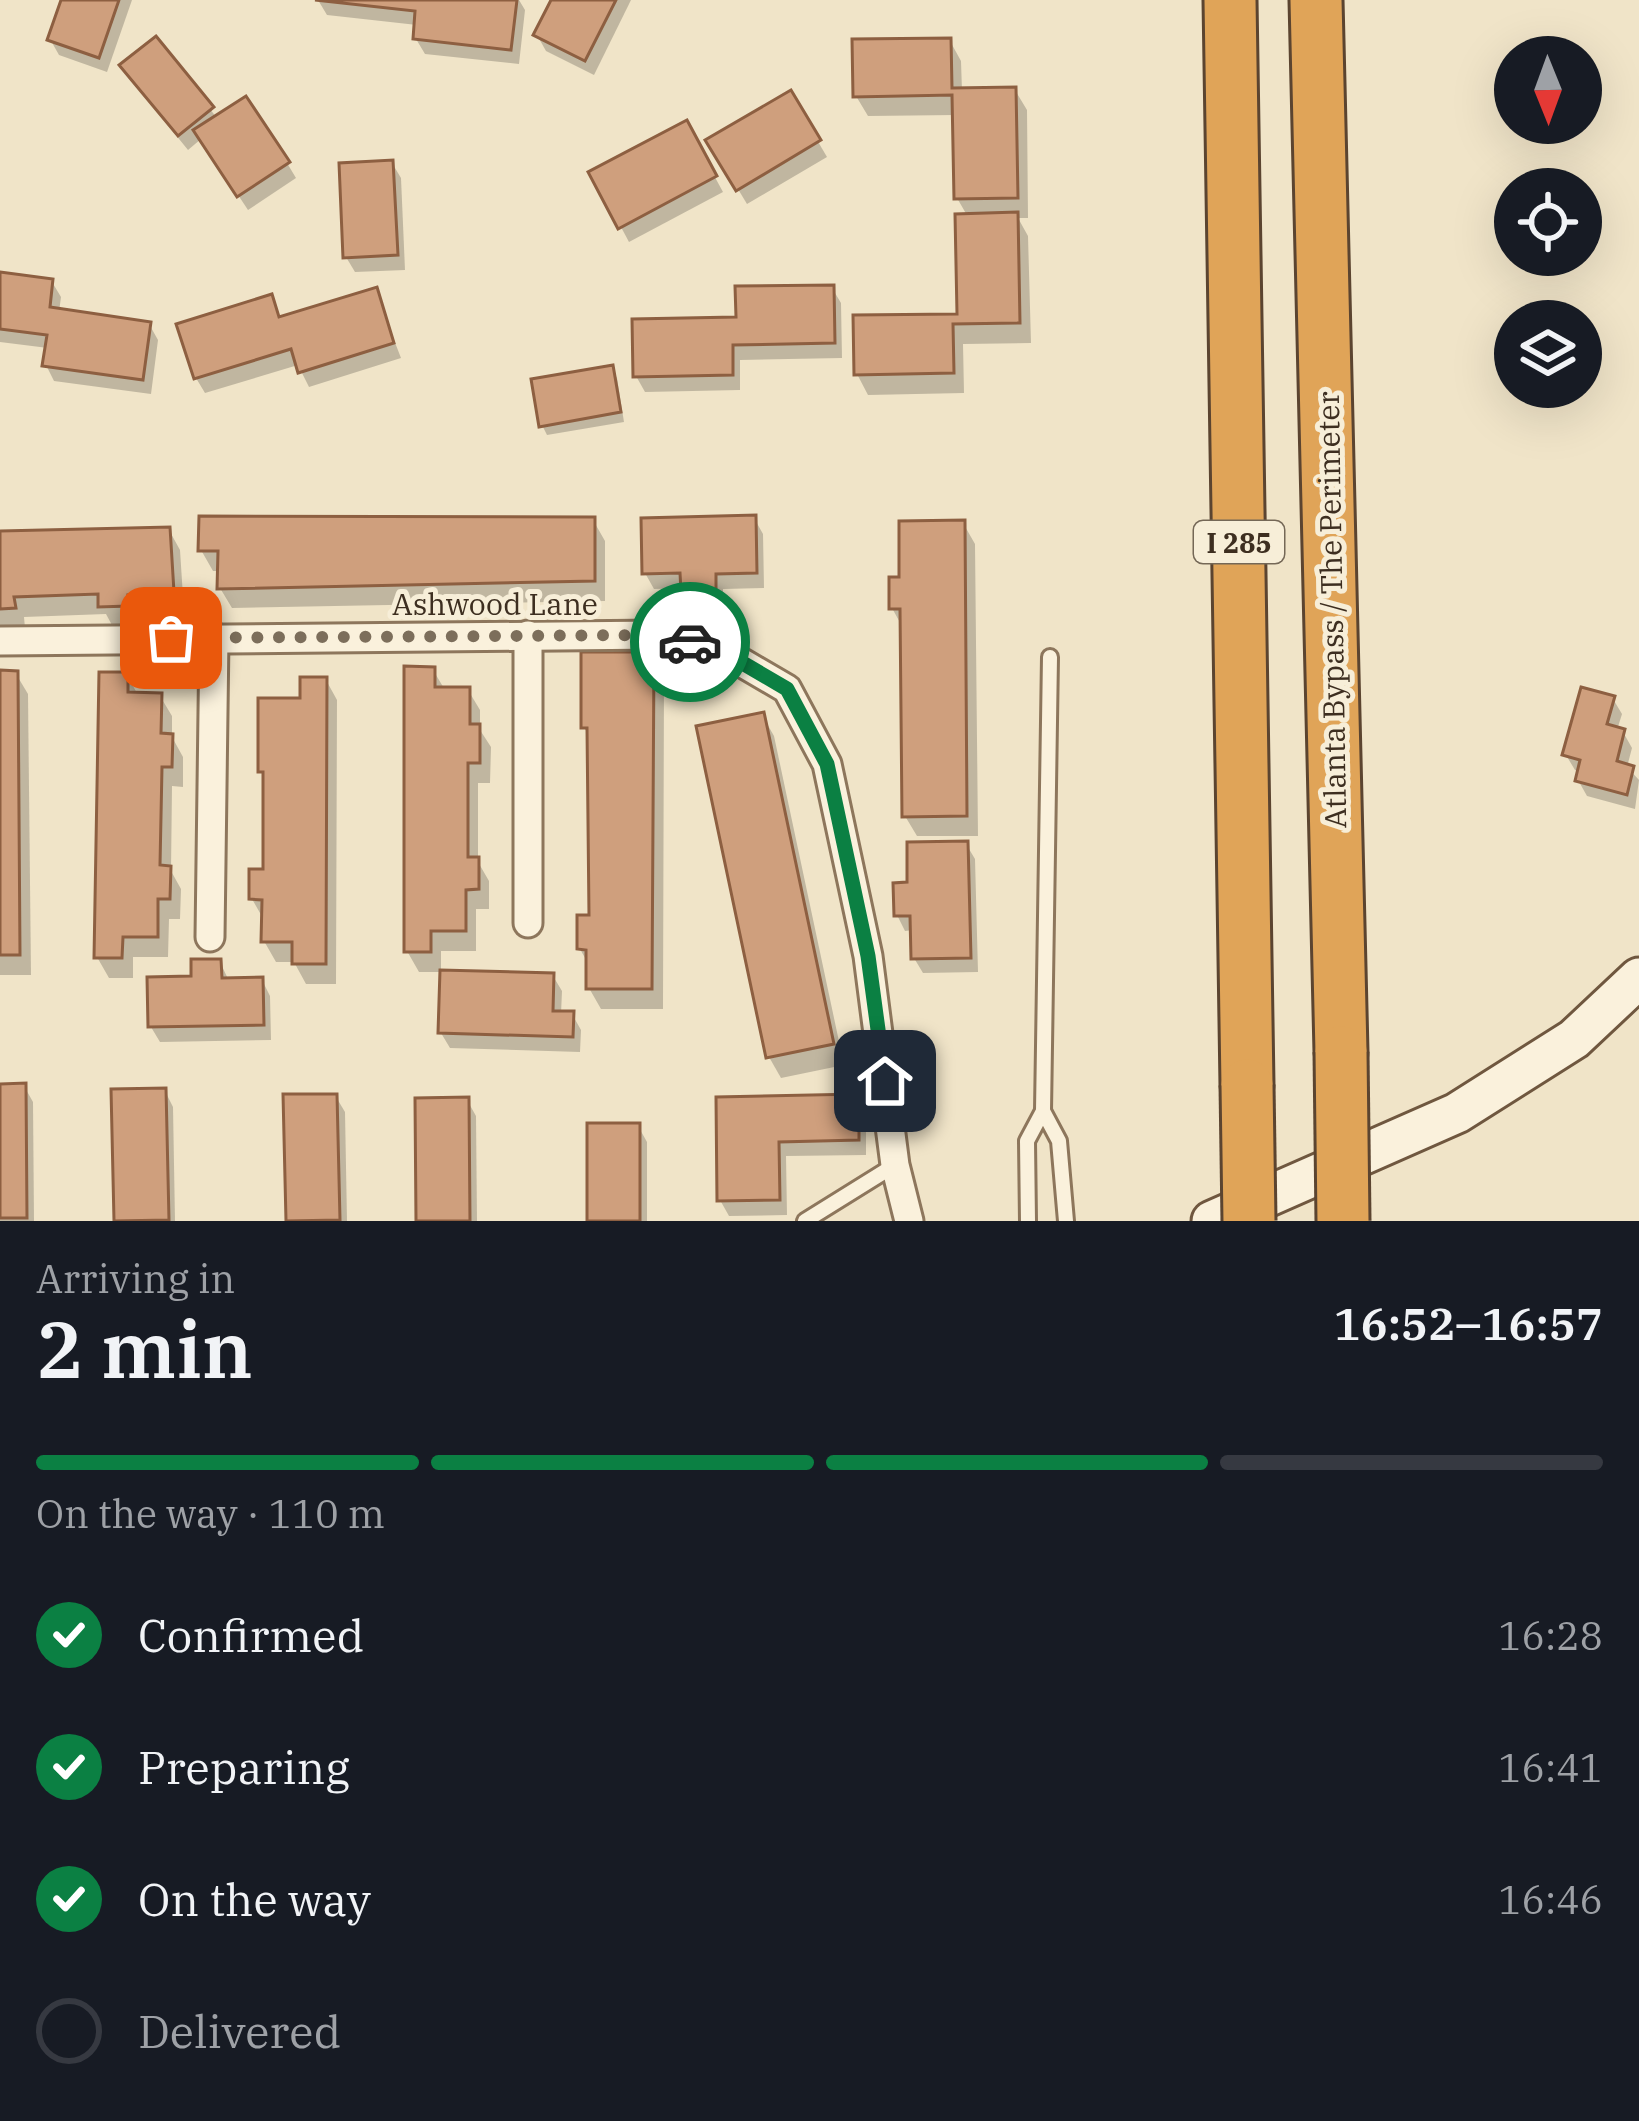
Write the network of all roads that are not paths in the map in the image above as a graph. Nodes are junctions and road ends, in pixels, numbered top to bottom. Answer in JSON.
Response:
{"nodes":[{"id":1,"x":1231,"y":0,"type":"edge"},
{"id":2,"x":1316,"y":0,"type":"edge"},
{"id":3,"x":528,"y":635,"type":"junction"},
{"id":4,"x":214,"y":638,"type":"junction"},
{"id":5,"x":0,"y":641,"type":"edge"},
{"id":6,"x":1050,"y":657,"type":"dead end"},
{"id":7,"x":528,"y":923,"type":"dead end"},
{"id":8,"x":210,"y":937,"type":"dead end"},
{"id":9,"x":1639,"y":978,"type":"edge"},
{"id":10,"x":1043,"y":1111,"type":"junction"},
{"id":11,"x":896,"y":1165,"type":"junction"},
{"id":12,"x":805,"y":1221,"type":"edge"},
{"id":13,"x":909,"y":1221,"type":"edge"},
{"id":14,"x":1028,"y":1221,"type":"edge"},
{"id":15,"x":1066,"y":1221,"type":"edge"},
{"id":16,"x":1212,"y":1221,"type":"edge"},
{"id":17,"x":1249,"y":1221,"type":"edge"},
{"id":18,"x":1343,"y":1221,"type":"edge"}],
"edges":[{"from":1,"to":17,"type":"highway","number":"I 285","bridge":true},
{"from":2,"to":18,"type":"highway","name":"Atlanta Bypass / The Perimeter","number":"I 285","bridge":true},
{"from":3,"to":4,"type":"street","name":"Ashwood Lane"},
{"from":3,"to":7,"type":"street"},
{"from":3,"to":11,"type":"street","name":"Ashwood Lane"},
{"from":4,"to":5,"type":"street","name":"Ashwood Lane"},
{"from":4,"to":8,"type":"street"},
{"from":6,"to":10,"type":"lane"},
{"from":9,"to":16,"type":"street"},
{"from":10,"to":14,"type":"lane"},
{"from":10,"to":15,"type":"lane"},
{"from":11,"to":12,"type":"lane"},
{"from":11,"to":13,"type":"street","name":"Ashwood Lane"}]}
